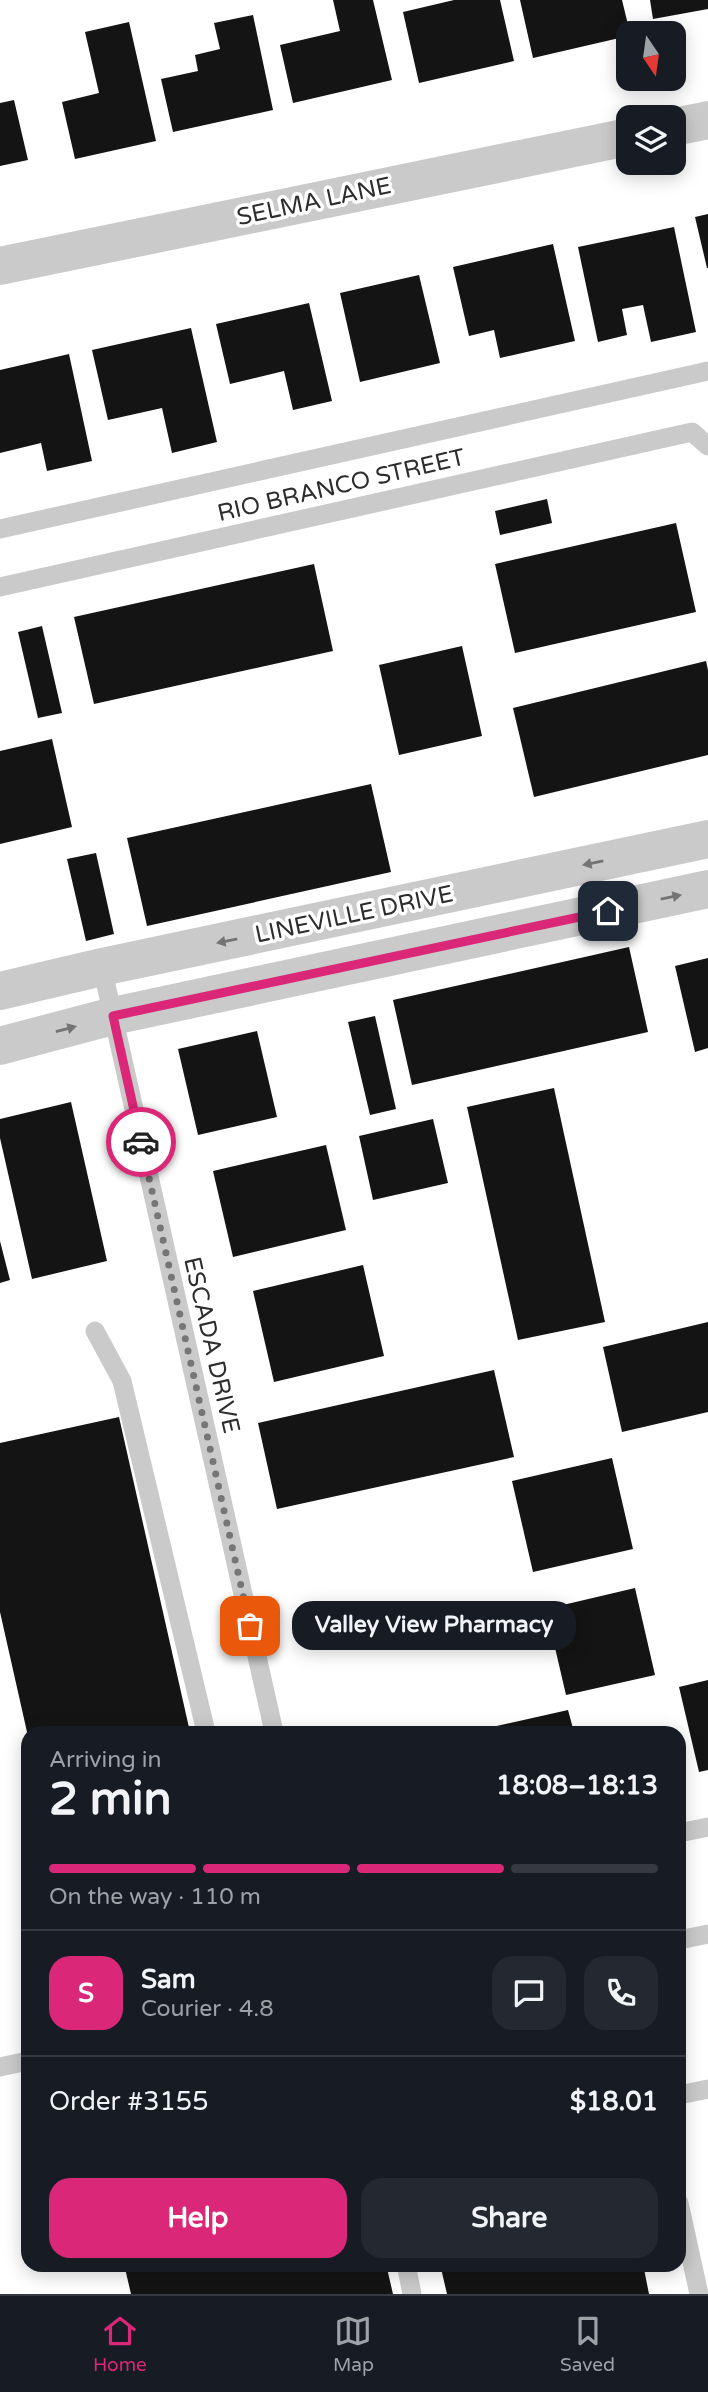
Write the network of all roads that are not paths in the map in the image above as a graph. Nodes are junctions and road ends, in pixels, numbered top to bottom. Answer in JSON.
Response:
{"nodes":[{"id":1,"x":708,"y":120,"type":"edge"},
{"id":2,"x":686,"y":125,"type":"edge"},
{"id":3,"x":616,"y":139,"type":"edge"},
{"id":4,"x":0,"y":266,"type":"edge"},
{"id":5,"x":708,"y":371,"type":"edge"},
{"id":6,"x":708,"y":446,"type":"edge"},
{"id":7,"x":0,"y":529,"type":"edge"},
{"id":8,"x":0,"y":587,"type":"edge"},
{"id":9,"x":708,"y":839,"type":"edge"},
{"id":10,"x":708,"y":889,"type":"edge"},
{"id":11,"x":102,"y":967,"type":"junction"},
{"id":12,"x":0,"y":991,"type":"edge"},
{"id":13,"x":113,"y":1016,"type":"junction"},
{"id":14,"x":0,"y":1046,"type":"edge"},
{"id":15,"x":95,"y":1331,"type":"dead end"},
{"id":16,"x":205,"y":1726,"type":"edge"},
{"id":17,"x":273,"y":1726,"type":"edge"},
{"id":18,"x":708,"y":1826,"type":"edge"},
{"id":19,"x":686,"y":1831,"type":"edge"},
{"id":20,"x":708,"y":1934,"type":"edge"},
{"id":21,"x":686,"y":1939,"type":"edge"},
{"id":22,"x":21,"y":2062,"type":"edge"},
{"id":23,"x":0,"y":2067,"type":"edge"},
{"id":24,"x":708,"y":2089,"type":"edge"},
{"id":25,"x":686,"y":2094,"type":"edge"},
{"id":26,"x":686,"y":2235,"type":"edge"},
{"id":27,"x":408,"y":2272,"type":"edge"},
{"id":28,"x":412,"y":2294,"type":"edge"},
{"id":29,"x":699,"y":2294,"type":"edge"}],
"edges":[{"from":1,"to":2,"type":"street"},
{"from":3,"to":4,"type":"street","name":"SELMA LANE"},
{"from":5,"to":7,"type":"lane"},
{"from":6,"to":8,"type":"lane","name":"RIO BRANCO STREET"},
{"from":9,"to":11,"type":"street","name":"LINEVILLE DRIVE","one_way":true},
{"from":13,"to":10,"type":"street","name":"LINEVILLE DRIVE","one_way":true},
{"from":11,"to":12,"type":"street","name":"LINEVILLE DRIVE"},
{"from":11,"to":13,"type":"lane","name":"ESCADA DRIVE"},
{"from":14,"to":13,"type":"street","name":"LINEVILLE DRIVE","one_way":true},
{"from":13,"to":17,"type":"lane","name":"ESCADA DRIVE"},
{"from":15,"to":16,"type":"lane"},
{"from":18,"to":19,"type":"lane"},
{"from":20,"to":21,"type":"lane"},
{"from":22,"to":23,"type":"lane"},
{"from":24,"to":25,"type":"lane"},
{"from":26,"to":29,"type":"lane"},
{"from":27,"to":28,"type":"lane"}]}
